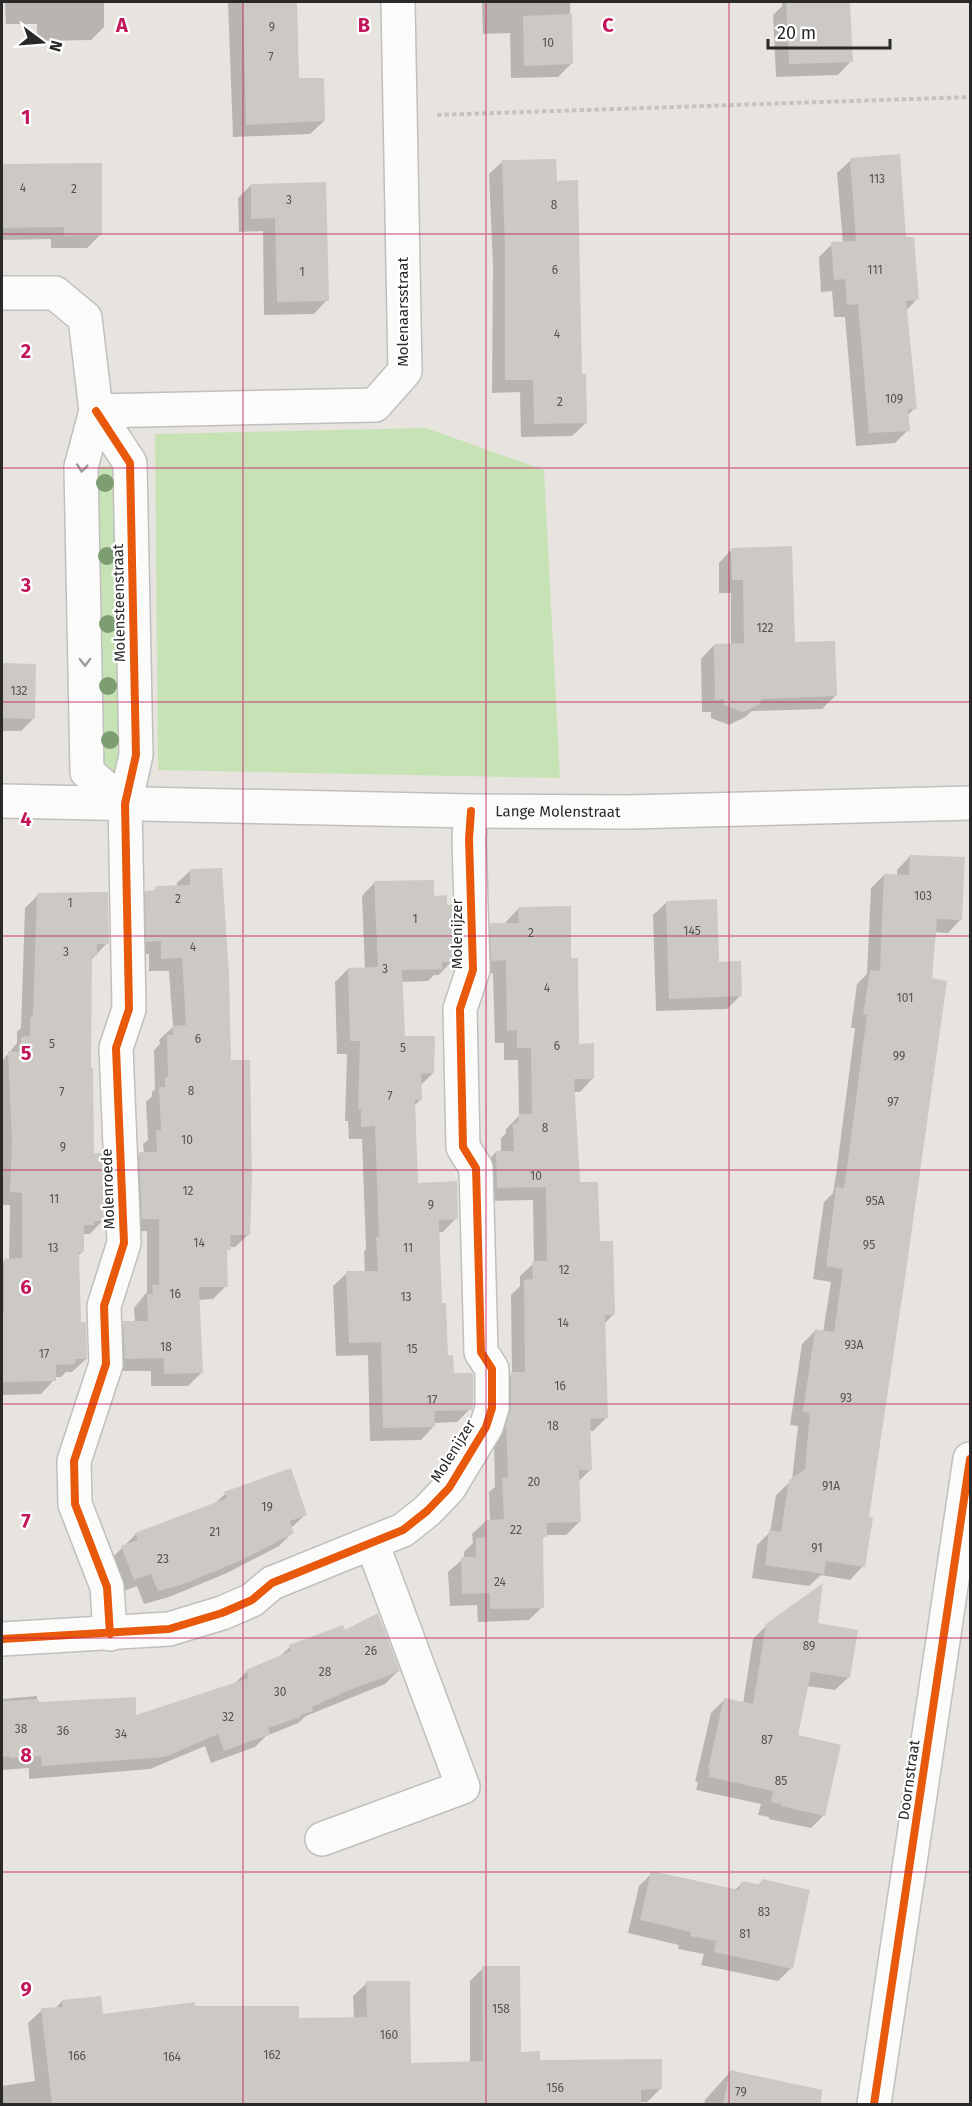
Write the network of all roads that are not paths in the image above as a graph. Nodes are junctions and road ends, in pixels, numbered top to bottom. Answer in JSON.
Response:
{"nodes":[{"id":1,"x":398,"y":2,"type":"edge"},
{"id":2,"x":2,"y":293,"type":"edge"},
{"id":3,"x":96,"y":411,"type":"junction"},
{"id":4,"x":2,"y":801,"type":"edge"},
{"id":5,"x":970,"y":803,"type":"edge"},
{"id":6,"x":125,"y":804,"type":"junction"},
{"id":7,"x":471,"y":811,"type":"junction"},
{"id":8,"x":970,"y":1459,"type":"edge"},
{"id":9,"x":372,"y":1543,"type":"junction"},
{"id":10,"x":110,"y":1634,"type":"junction"},
{"id":11,"x":2,"y":1639,"type":"edge"},
{"id":12,"x":322,"y":1839,"type":"dead end"},
{"id":13,"x":874,"y":2104,"type":"edge"}],
"edges":[{"from":1,"to":3,"type":"street","name":"Molenaarsstraat"},
{"from":2,"to":3,"type":"street","name":"Molensteenstraat"},
{"from":3,"to":6,"type":"street","name":"Molensteenstraat"},
{"from":3,"to":6,"type":"street","name":"Molensteenstraat","one_way":true},
{"from":4,"to":6,"type":"street","name":"Lange Molenstraat"},
{"from":5,"to":7,"type":"street","name":"Lange Molenstraat"},
{"from":6,"to":7,"type":"street","name":"Lange Molenstraat"},
{"from":6,"to":10,"type":"street","name":"Molenroede"},
{"from":7,"to":9,"type":"street","name":"Molenijzer"},
{"from":8,"to":13,"type":"street","name":"Doornstraat"},
{"from":9,"to":10,"type":"street","name":"Molenijzer"},
{"from":9,"to":12,"type":"street"},
{"from":10,"to":11,"type":"street","name":"Molenijzer"}]}
